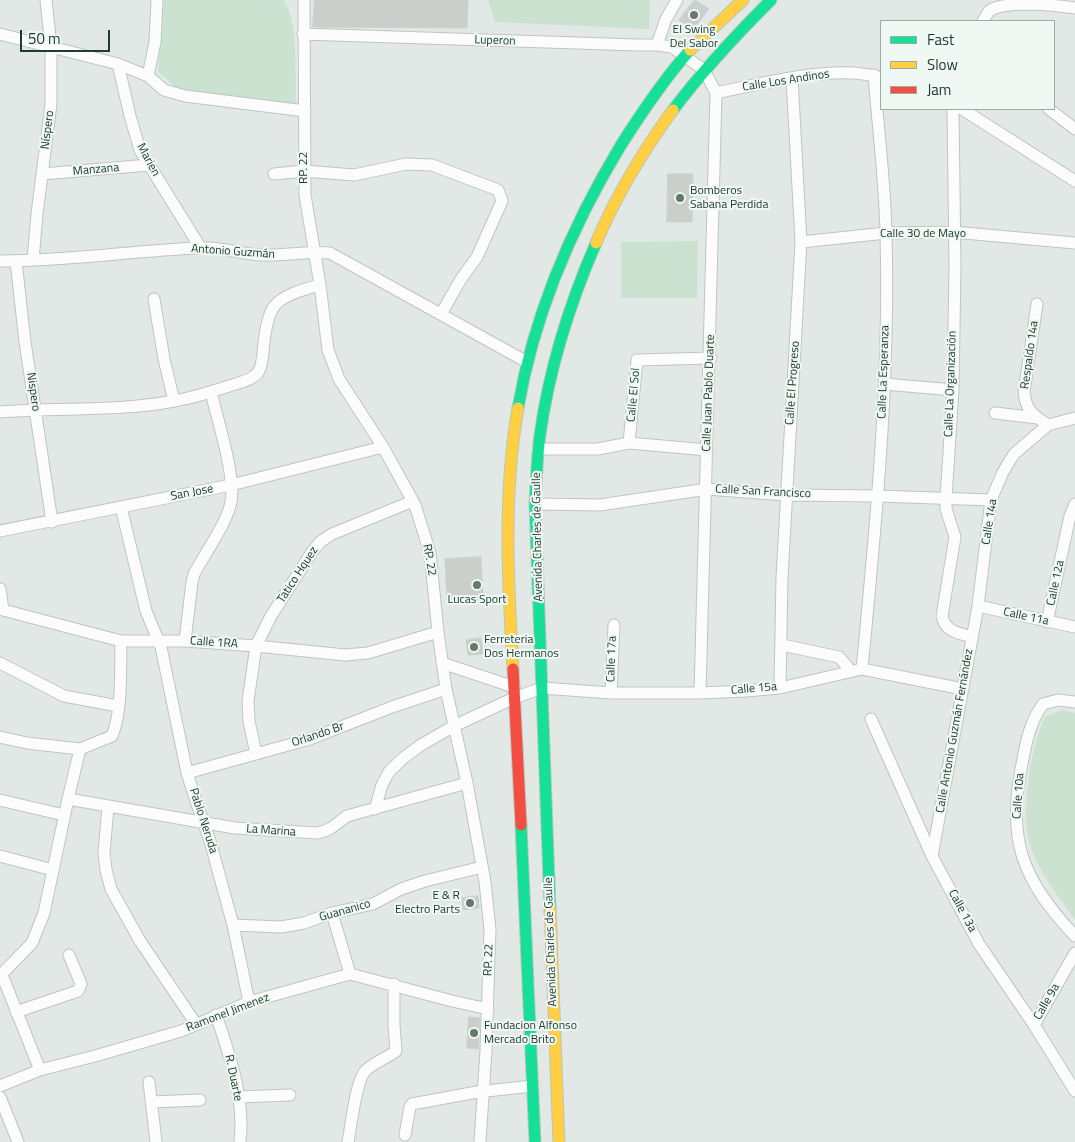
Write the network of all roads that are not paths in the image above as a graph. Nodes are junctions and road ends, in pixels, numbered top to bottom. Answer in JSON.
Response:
{"nodes":[{"id":1,"x":46,"y":0,"type":"edge"},
{"id":2,"x":157,"y":0,"type":"edge"},
{"id":3,"x":304,"y":0,"type":"edge"},
{"id":4,"x":677,"y":0,"type":"edge"},
{"id":5,"x":743,"y":0,"type":"edge"},
{"id":6,"x":771,"y":0,"type":"edge"},
{"id":7,"x":1075,"y":8,"type":"edge"},
{"id":8,"x":984,"y":20,"type":"edge"},
{"id":9,"x":0,"y":34,"type":"edge"},
{"id":10,"x":303,"y":34,"type":"junction"},
{"id":11,"x":657,"y":45,"type":"junction"},
{"id":12,"x":51,"y":47,"type":"junction"},
{"id":13,"x":685,"y":56,"type":"junction"},
{"id":14,"x":118,"y":64,"type":"junction"},
{"id":15,"x":704,"y":70,"type":"junction"},
{"id":16,"x":148,"y":76,"type":"junction"},
{"id":17,"x":878,"y":77,"type":"edge"},
{"id":18,"x":792,"y":78,"type":"junction"},
{"id":19,"x":716,"y":93,"type":"junction"},
{"id":20,"x":953,"y":110,"type":"edge"},
{"id":21,"x":964,"y":110,"type":"edge"},
{"id":22,"x":1050,"y":110,"type":"edge"},
{"id":23,"x":305,"y":111,"type":"junction"},
{"id":24,"x":1075,"y":129,"type":"edge"},
{"id":25,"x":149,"y":164,"type":"junction"},
{"id":26,"x":304,"y":171,"type":"junction"},
{"id":27,"x":42,"y":174,"type":"junction"},
{"id":28,"x":274,"y":174,"type":"dead end"},
{"id":29,"x":1075,"y":181,"type":"edge"},
{"id":30,"x":953,"y":232,"type":"junction"},
{"id":31,"x":886,"y":233,"type":"junction"},
{"id":32,"x":801,"y":242,"type":"junction"},
{"id":33,"x":1075,"y":243,"type":"edge"},
{"id":34,"x":200,"y":247,"type":"junction"},
{"id":35,"x":314,"y":252,"type":"junction"},
{"id":36,"x":33,"y":260,"type":"junction"},
{"id":37,"x":0,"y":261,"type":"edge"},
{"id":38,"x":16,"y":261,"type":"junction"},
{"id":39,"x":320,"y":285,"type":"junction"},
{"id":40,"x":154,"y":299,"type":"dead end"},
{"id":41,"x":1038,"y":304,"type":"dead end"},
{"id":42,"x":441,"y":314,"type":"junction"},
{"id":43,"x":711,"y":358,"type":"junction"},
{"id":44,"x":527,"y":362,"type":"junction"},
{"id":45,"x":885,"y":384,"type":"junction"},
{"id":46,"x":953,"y":390,"type":"junction"},
{"id":47,"x":211,"y":392,"type":"junction"},
{"id":48,"x":174,"y":401,"type":"junction"},
{"id":49,"x":36,"y":409,"type":"junction"},
{"id":50,"x":0,"y":412,"type":"edge"},
{"id":51,"x":996,"y":413,"type":"dead end"},
{"id":52,"x":1075,"y":418,"type":"edge"},
{"id":53,"x":1044,"y":422,"type":"junction"},
{"id":54,"x":629,"y":443,"type":"junction"},
{"id":55,"x":383,"y":447,"type":"junction"},
{"id":56,"x":538,"y":449,"type":"junction"},
{"id":57,"x":706,"y":450,"type":"junction"},
{"id":58,"x":231,"y":485,"type":"junction"},
{"id":59,"x":707,"y":489,"type":"junction"},
{"id":60,"x":786,"y":495,"type":"junction"},
{"id":61,"x":878,"y":496,"type":"junction"},
{"id":62,"x":946,"y":498,"type":"junction"},
{"id":63,"x":992,"y":500,"type":"junction"},
{"id":64,"x":413,"y":501,"type":"junction"},
{"id":65,"x":535,"y":504,"type":"junction"},
{"id":66,"x":1075,"y":504,"type":"edge"},
{"id":67,"x":121,"y":507,"type":"junction"},
{"id":68,"x":52,"y":522,"type":"junction"},
{"id":69,"x":0,"y":531,"type":"edge"},
{"id":70,"x":1070,"y":545,"type":"edge"},
{"id":71,"x":1,"y":601,"type":"edge"},
{"id":72,"x":978,"y":606,"type":"junction"},
{"id":73,"x":1047,"y":622,"type":"junction"},
{"id":74,"x":614,"y":624,"type":"dead end"},
{"id":75,"x":1075,"y":627,"type":"edge"},
{"id":76,"x":438,"y":632,"type":"junction"},
{"id":77,"x":972,"y":637,"type":"junction"},
{"id":78,"x":121,"y":640,"type":"junction"},
{"id":79,"x":157,"y":640,"type":"junction"},
{"id":80,"x":185,"y":641,"type":"junction"},
{"id":81,"x":782,"y":645,"type":"junction"},
{"id":82,"x":256,"y":646,"type":"junction"},
{"id":83,"x":0,"y":663,"type":"edge"},
{"id":84,"x":442,"y":664,"type":"junction"},
{"id":85,"x":862,"y":669,"type":"junction"},
{"id":86,"x":850,"y":671,"type":"junction"},
{"id":87,"x":542,"y":688,"type":"junction"},
{"id":88,"x":780,"y":688,"type":"junction"},
{"id":89,"x":446,"y":689,"type":"junction"},
{"id":90,"x":963,"y":689,"type":"junction"},
{"id":91,"x":514,"y":692,"type":"junction"},
{"id":92,"x":611,"y":693,"type":"junction"},
{"id":93,"x":700,"y":693,"type":"junction"},
{"id":94,"x":1075,"y":702,"type":"edge"},
{"id":95,"x":118,"y":706,"type":"junction"},
{"id":96,"x":871,"y":719,"type":"dead end"},
{"id":97,"x":454,"y":726,"type":"junction"},
{"id":98,"x":0,"y":737,"type":"edge"},
{"id":99,"x":80,"y":748,"type":"junction"},
{"id":100,"x":256,"y":754,"type":"junction"},
{"id":101,"x":187,"y":773,"type":"junction"},
{"id":102,"x":467,"y":783,"type":"junction"},
{"id":103,"x":68,"y":799,"type":"junction"},
{"id":104,"x":0,"y":800,"type":"edge"},
{"id":105,"x":108,"y":807,"type":"junction"},
{"id":106,"x":375,"y":810,"type":"junction"},
{"id":107,"x":64,"y":815,"type":"junction"},
{"id":108,"x":204,"y":824,"type":"junction"},
{"id":109,"x":0,"y":856,"type":"edge"},
{"id":110,"x":932,"y":856,"type":"junction"},
{"id":111,"x":482,"y":867,"type":"junction"},
{"id":112,"x":53,"y":870,"type":"junction"},
{"id":113,"x":332,"y":913,"type":"junction"},
{"id":114,"x":233,"y":925,"type":"junction"},
{"id":115,"x":1075,"y":936,"type":"edge"},
{"id":116,"x":1075,"y":954,"type":"edge"},
{"id":117,"x":69,"y":955,"type":"dead end"},
{"id":118,"x":350,"y":974,"type":"junction"},
{"id":119,"x":1,"y":975,"type":"edge"},
{"id":120,"x":394,"y":984,"type":"junction"},
{"id":121,"x":249,"y":1002,"type":"junction"},
{"id":122,"x":488,"y":1009,"type":"junction"},
{"id":123,"x":16,"y":1012,"type":"junction"},
{"id":124,"x":216,"y":1016,"type":"junction"},
{"id":125,"x":196,"y":1024,"type":"junction"},
{"id":126,"x":1034,"y":1024,"type":"junction"},
{"id":127,"x":40,"y":1070,"type":"junction"},
{"id":128,"x":149,"y":1082,"type":"dead end"},
{"id":129,"x":0,"y":1086,"type":"edge"},
{"id":130,"x":533,"y":1086,"type":"junction"},
{"id":131,"x":1075,"y":1091,"type":"edge"},
{"id":132,"x":484,"y":1092,"type":"junction"},
{"id":133,"x":290,"y":1095,"type":"dead end"},
{"id":134,"x":0,"y":1096,"type":"edge"},
{"id":135,"x":239,"y":1097,"type":"junction"},
{"id":136,"x":200,"y":1100,"type":"dead end"},
{"id":137,"x":152,"y":1102,"type":"junction"},
{"id":138,"x":405,"y":1135,"type":"dead end"},
{"id":139,"x":18,"y":1142,"type":"edge"},
{"id":140,"x":156,"y":1142,"type":"edge"},
{"id":141,"x":240,"y":1142,"type":"edge"},
{"id":142,"x":348,"y":1142,"type":"edge"},
{"id":143,"x":480,"y":1142,"type":"edge"},
{"id":144,"x":535,"y":1142,"type":"edge"},
{"id":145,"x":559,"y":1142,"type":"edge"}],
"edges":[{"from":1,"to":12,"type":"street","name":"Níspero"},
{"from":2,"to":16,"type":"street"},
{"from":3,"to":10,"type":"street","name":"RP. 22"},
{"from":4,"to":11,"type":"street"},
{"from":5,"to":13,"type":"main road","name":"Avenida Charles de Gaulle"},
{"from":6,"to":15,"type":"main road","name":"Avenida Charles de Gaulle"},
{"from":7,"to":8,"type":"street"},
{"from":9,"to":12,"type":"street"},
{"from":10,"to":11,"type":"street","name":"Luperon"},
{"from":10,"to":23,"type":"street","name":"RP. 22"},
{"from":11,"to":13,"type":"street","name":"Luperon"},
{"from":12,"to":14,"type":"street"},
{"from":12,"to":27,"type":"street","name":"Níspero"},
{"from":13,"to":15,"type":"street","name":"Luperon"},
{"from":13,"to":44,"type":"main road","name":"Avenida Charles de Gaulle"},
{"from":14,"to":16,"type":"street"},
{"from":14,"to":25,"type":"street","name":"Marien"},
{"from":15,"to":19,"type":"street"},
{"from":15,"to":56,"type":"main road","name":"Avenida Charles de Gaulle"},
{"from":16,"to":23,"type":"street"},
{"from":17,"to":18,"type":"street","name":"Calle Los Andinos"},
{"from":17,"to":31,"type":"street","name":"Calle La Esperanza"},
{"from":18,"to":19,"type":"street","name":"Calle Los Andinos"},
{"from":18,"to":32,"type":"street","name":"Calle El Progreso"},
{"from":19,"to":43,"type":"street","name":"Calle Juan Pablo Duarte"},
{"from":20,"to":30,"type":"street","name":"Calle La Organización"},
{"from":21,"to":29,"type":"street"},
{"from":22,"to":24,"type":"street"},
{"from":23,"to":26,"type":"street","name":"RP. 22"},
{"from":25,"to":27,"type":"street","name":"Manzana"},
{"from":25,"to":34,"type":"street","name":"Marien"},
{"from":26,"to":28,"type":"street"},
{"from":26,"to":35,"type":"street","name":"RP. 22"},
{"from":26,"to":42,"type":"street"},
{"from":27,"to":36,"type":"street","name":"Níspero"},
{"from":30,"to":31,"type":"street","name":"Calle 30 de Mayo"},
{"from":30,"to":33,"type":"street","name":"Calle 30 de Mayo"},
{"from":30,"to":46,"type":"street","name":"Calle La Organización"},
{"from":31,"to":32,"type":"street","name":"Calle 30 de Mayo"},
{"from":31,"to":45,"type":"street","name":"Calle La Esperanza"},
{"from":32,"to":60,"type":"street","name":"Calle El Progreso"},
{"from":34,"to":35,"type":"street","name":"Antonio Guzmán"},
{"from":34,"to":36,"type":"street","name":"Antonio Guzmán"},
{"from":35,"to":39,"type":"street","name":"RP. 22"},
{"from":35,"to":42,"type":"street","name":"Antonio Guzmán"},
{"from":36,"to":38,"type":"street","name":"Antonio Guzmán"},
{"from":37,"to":38,"type":"street","name":"Antonio Guzmán"},
{"from":38,"to":49,"type":"street","name":"Nispero"},
{"from":39,"to":47,"type":"street"},
{"from":39,"to":55,"type":"street","name":"RP. 22"},
{"from":40,"to":48,"type":"street"},
{"from":41,"to":53,"type":"street","name":"Respaldo 14a"},
{"from":42,"to":44,"type":"street","name":"Antonio Guzmán"},
{"from":43,"to":54,"type":"street","name":"Calle El Sol"},
{"from":43,"to":57,"type":"street","name":"Calle Juan Pablo Duarte"},
{"from":44,"to":91,"type":"main road","name":"Avenida Charles de Gaulle"},
{"from":45,"to":46,"type":"street"},
{"from":45,"to":61,"type":"street","name":"Calle La Esperanza"},
{"from":46,"to":62,"type":"street","name":"Calle La Organización"},
{"from":47,"to":48,"type":"street"},
{"from":47,"to":58,"type":"street"},
{"from":48,"to":49,"type":"street"},
{"from":49,"to":50,"type":"street"},
{"from":49,"to":68,"type":"street","name":"Nispero"},
{"from":51,"to":53,"type":"street"},
{"from":52,"to":53,"type":"street","name":"Calle 14a"},
{"from":53,"to":63,"type":"street","name":"Calle 14a"},
{"from":54,"to":56,"type":"street"},
{"from":54,"to":57,"type":"street"},
{"from":55,"to":58,"type":"street","name":"San Jose"},
{"from":55,"to":64,"type":"street","name":"RP. 22"},
{"from":56,"to":65,"type":"main road","name":"Avenida Charles de Gaulle"},
{"from":57,"to":59,"type":"street","name":"Calle Juan Pablo Duarte"},
{"from":58,"to":67,"type":"street","name":"San Jose"},
{"from":58,"to":80,"type":"street"},
{"from":59,"to":60,"type":"street","name":"Calle San Francisco"},
{"from":59,"to":65,"type":"street","name":"Calle San Francisco"},
{"from":59,"to":93,"type":"street","name":"Calle Juan Pablo Duarte"},
{"from":60,"to":61,"type":"street","name":"Calle San Francisco"},
{"from":60,"to":81,"type":"street","name":"Calle El Progreso"},
{"from":61,"to":62,"type":"street","name":"Calle San Francisco"},
{"from":61,"to":85,"type":"street","name":"Calle La Esperanza"},
{"from":62,"to":63,"type":"street","name":"Calle San Francisco"},
{"from":62,"to":77,"type":"street","name":"Calle La Organización"},
{"from":63,"to":72,"type":"street","name":"Calle 14a"},
{"from":64,"to":76,"type":"street","name":"RP. 22"},
{"from":64,"to":82,"type":"street","name":"Tatico Hquez"},
{"from":65,"to":87,"type":"main road","name":"Avenida Charles de Gaulle"},
{"from":66,"to":70,"type":"street","name":"Calle 12a"},
{"from":67,"to":68,"type":"street","name":"San Jose"},
{"from":67,"to":79,"type":"street","name":"Pablo Neruda"},
{"from":68,"to":69,"type":"street","name":"San Jose"},
{"from":70,"to":73,"type":"street","name":"Calle 12a"},
{"from":71,"to":78,"type":"street","name":"Calle 1RA"},
{"from":72,"to":73,"type":"street","name":"Calle 11a"},
{"from":72,"to":77,"type":"street","name":"Calle Antonio Guzmán Fernández"},
{"from":73,"to":75,"type":"street","name":"Calle 11a"},
{"from":74,"to":92,"type":"street","name":"Calle 17a"},
{"from":76,"to":82,"type":"street","name":"Calle 1RA"},
{"from":76,"to":84,"type":"street","name":"RP. 22"},
{"from":77,"to":90,"type":"street","name":"Calle Antonio Guzmán Fernández"},
{"from":78,"to":79,"type":"street","name":"Calle 1RA"},
{"from":78,"to":95,"type":"street"},
{"from":79,"to":80,"type":"street","name":"Calle 1RA"},
{"from":79,"to":101,"type":"street","name":"Pablo Neruda"},
{"from":80,"to":82,"type":"street","name":"Calle 1RA"},
{"from":81,"to":86,"type":"street"},
{"from":81,"to":88,"type":"street","name":"Calle El Progreso"},
{"from":82,"to":100,"type":"street","name":"Tatico Hquez"},
{"from":83,"to":95,"type":"street"},
{"from":84,"to":89,"type":"street","name":"RP. 22"},
{"from":84,"to":91,"type":"street"},
{"from":85,"to":86,"type":"street","name":"Calle 15a"},
{"from":85,"to":90,"type":"street","name":"Calle 15a"},
{"from":86,"to":88,"type":"street","name":"Calle 15a"},
{"from":87,"to":91,"type":"street"},
{"from":87,"to":92,"type":"street","name":"Calle 15a"},
{"from":87,"to":145,"type":"main road","name":"Avenida Charles de Gaulle"},
{"from":88,"to":93,"type":"street","name":"Calle 15a"},
{"from":89,"to":97,"type":"street","name":"RP. 22"},
{"from":89,"to":100,"type":"street","name":"Orlando Br"},
{"from":90,"to":110,"type":"street","name":"Calle Antonio Guzmán Fernández"},
{"from":91,"to":97,"type":"street"},
{"from":91,"to":130,"type":"main road","name":"Avenida Charles de Gaulle"},
{"from":92,"to":93,"type":"street","name":"Calle 15a"},
{"from":94,"to":115,"type":"street","name":"Calle 10a"},
{"from":95,"to":99,"type":"street"},
{"from":96,"to":110,"type":"street","name":"Calle 13a"},
{"from":97,"to":102,"type":"street","name":"RP. 22"},
{"from":97,"to":106,"type":"street"},
{"from":98,"to":99,"type":"street"},
{"from":99,"to":103,"type":"street"},
{"from":100,"to":101,"type":"street","name":"Orlando Br"},
{"from":101,"to":108,"type":"street","name":"Pablo Neruda"},
{"from":102,"to":106,"type":"street","name":"La Marina"},
{"from":102,"to":111,"type":"street","name":"RP. 22"},
{"from":103,"to":105,"type":"street","name":"La Marina"},
{"from":103,"to":107,"type":"street"},
{"from":104,"to":107,"type":"street"},
{"from":105,"to":108,"type":"street","name":"La Marina"},
{"from":105,"to":125,"type":"street"},
{"from":106,"to":108,"type":"street","name":"La Marina"},
{"from":107,"to":112,"type":"street"},
{"from":108,"to":114,"type":"street","name":"Pablo Neruda"},
{"from":109,"to":112,"type":"street"},
{"from":110,"to":126,"type":"street","name":"Calle 13a"},
{"from":111,"to":113,"type":"street","name":"Guananico"},
{"from":111,"to":122,"type":"street","name":"RP. 22"},
{"from":112,"to":119,"type":"street"},
{"from":113,"to":114,"type":"street","name":"Guananico"},
{"from":113,"to":118,"type":"street"},
{"from":114,"to":121,"type":"street","name":"Pablo Neruda"},
{"from":116,"to":126,"type":"street","name":"Calle 9a"},
{"from":117,"to":123,"type":"street"},
{"from":118,"to":120,"type":"street","name":"Ramonel Jimenez"},
{"from":118,"to":121,"type":"street","name":"Ramonel Jimenez"},
{"from":119,"to":123,"type":"street"},
{"from":120,"to":122,"type":"street","name":"Ramonel Jimenez"},
{"from":120,"to":142,"type":"street"},
{"from":121,"to":124,"type":"street","name":"Ramonel Jimenez"},
{"from":122,"to":132,"type":"street","name":"RP. 22"},
{"from":123,"to":127,"type":"street"},
{"from":124,"to":125,"type":"street","name":"Ramonel Jimenez"},
{"from":124,"to":135,"type":"street","name":"R. Duarte"},
{"from":125,"to":127,"type":"street","name":"Ramonel Jimenez"},
{"from":126,"to":131,"type":"street","name":"Calle 13a"},
{"from":127,"to":129,"type":"street","name":"Ramonel Jimenez"},
{"from":128,"to":137,"type":"street"},
{"from":130,"to":132,"type":"street"},
{"from":130,"to":144,"type":"main road","name":"Avenida Charles de Gaulle"},
{"from":132,"to":138,"type":"street"},
{"from":132,"to":143,"type":"street","name":"RP. 22"},
{"from":133,"to":135,"type":"street"},
{"from":134,"to":139,"type":"street"},
{"from":135,"to":141,"type":"street","name":"R. Duarte"},
{"from":136,"to":137,"type":"street"},
{"from":137,"to":140,"type":"street"}]}
